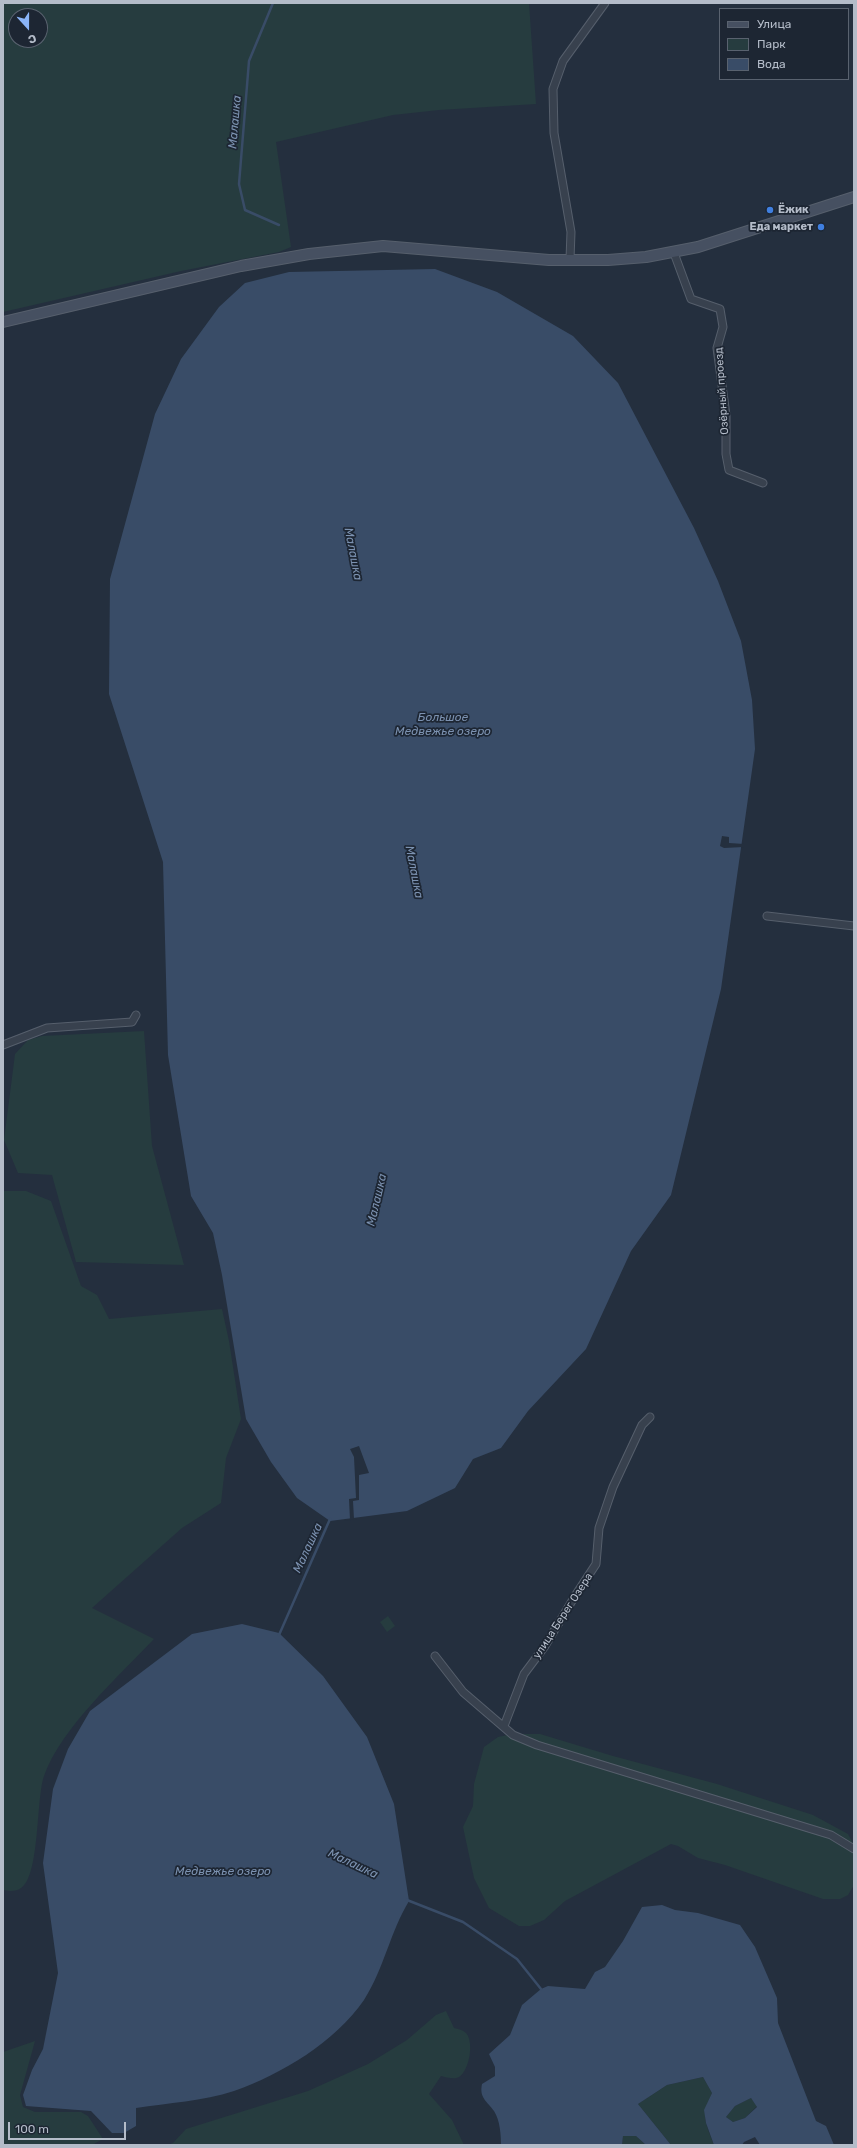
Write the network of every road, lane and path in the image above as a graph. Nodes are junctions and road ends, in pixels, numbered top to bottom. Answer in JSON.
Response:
{"nodes":[{"id":1,"x":605,"y":3,"type":"edge"},
{"id":2,"x":854,"y":197,"type":"edge"},
{"id":3,"x":674,"y":253,"type":"junction"},
{"id":4,"x":570,"y":259,"type":"junction"},
{"id":5,"x":3,"y":322,"type":"edge"},
{"id":6,"x":763,"y":483,"type":"dead end"},
{"id":7,"x":767,"y":916,"type":"dead end"},
{"id":8,"x":854,"y":926,"type":"edge"},
{"id":9,"x":136,"y":1015,"type":"dead end"},
{"id":10,"x":3,"y":1045,"type":"edge"},
{"id":11,"x":650,"y":1417,"type":"dead end"},
{"id":12,"x":435,"y":1656,"type":"dead end"},
{"id":13,"x":504,"y":1726,"type":"junction"},
{"id":14,"x":854,"y":1849,"type":"edge"}],
"edges":[{"from":1,"to":4,"type":"street"},
{"from":2,"to":3,"type":"main road"},
{"from":3,"to":4,"type":"main road"},
{"from":3,"to":6,"type":"street","name":"Озёрный проезд"},
{"from":4,"to":5,"type":"main road"},
{"from":7,"to":8,"type":"street"},
{"from":9,"to":10,"type":"street"},
{"from":11,"to":13,"type":"street","name":"улица Берег Озера"},
{"from":12,"to":13,"type":"street"},
{"from":13,"to":14,"type":"street"}]}
